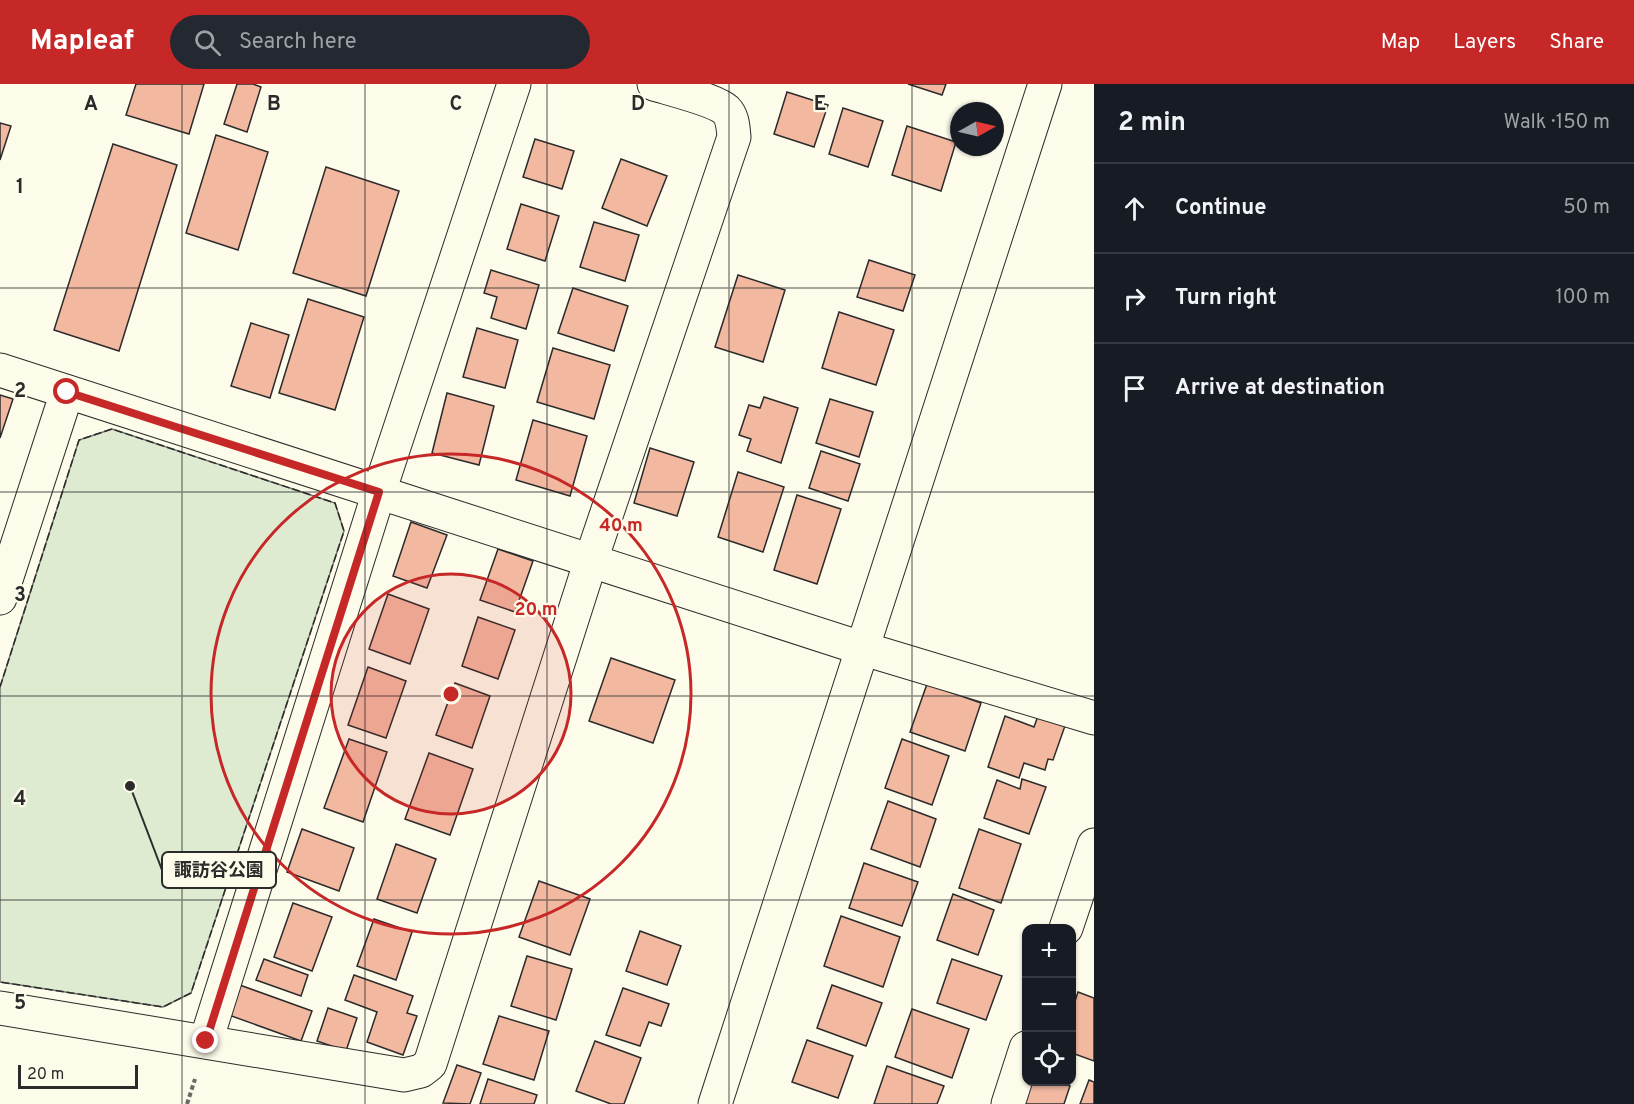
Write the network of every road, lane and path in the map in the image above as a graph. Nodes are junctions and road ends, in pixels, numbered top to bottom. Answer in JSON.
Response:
{"nodes":[{"id":1,"x":514,"y":84,"type":"edge"},
{"id":2,"x":654,"y":84,"type":"edge"},
{"id":3,"x":1045,"y":84,"type":"edge"},
{"id":4,"x":0,"y":370,"type":"edge"},
{"id":5,"x":67,"y":392,"type":"junction"},
{"id":6,"x":379,"y":492,"type":"junction"},
{"id":7,"x":591,"y":560,"type":"junction"},
{"id":8,"x":0,"y":598,"type":"edge"},
{"id":9,"x":861,"y":648,"type":"junction"},
{"id":10,"x":1094,"y":718,"type":"edge"},
{"id":11,"x":1094,"y":845,"type":"edge"},
{"id":12,"x":1067,"y":924,"type":"edge"},
{"id":13,"x":0,"y":1008,"type":"edge"},
{"id":14,"x":206,"y":1041,"type":"junction"},
{"id":15,"x":1022,"y":1060,"type":"edge"},
{"id":16,"x":715,"y":1104,"type":"edge"},
{"id":17,"x":1008,"y":1104,"type":"edge"}],
"edges":[{"from":1,"to":6,"type":"street"},
{"from":2,"to":7,"type":"street"},
{"from":3,"to":9,"type":"street"},
{"from":4,"to":5,"type":"street"},
{"from":5,"to":6,"type":"street"},
{"from":5,"to":8,"type":"street"},
{"from":6,"to":7,"type":"street"},
{"from":6,"to":14,"type":"street"},
{"from":7,"to":9,"type":"street"},
{"from":7,"to":14,"type":"street"},
{"from":9,"to":10,"type":"street"},
{"from":9,"to":16,"type":"street"},
{"from":11,"to":12,"type":"street"},
{"from":13,"to":14,"type":"street"},
{"from":15,"to":17,"type":"street"}]}
